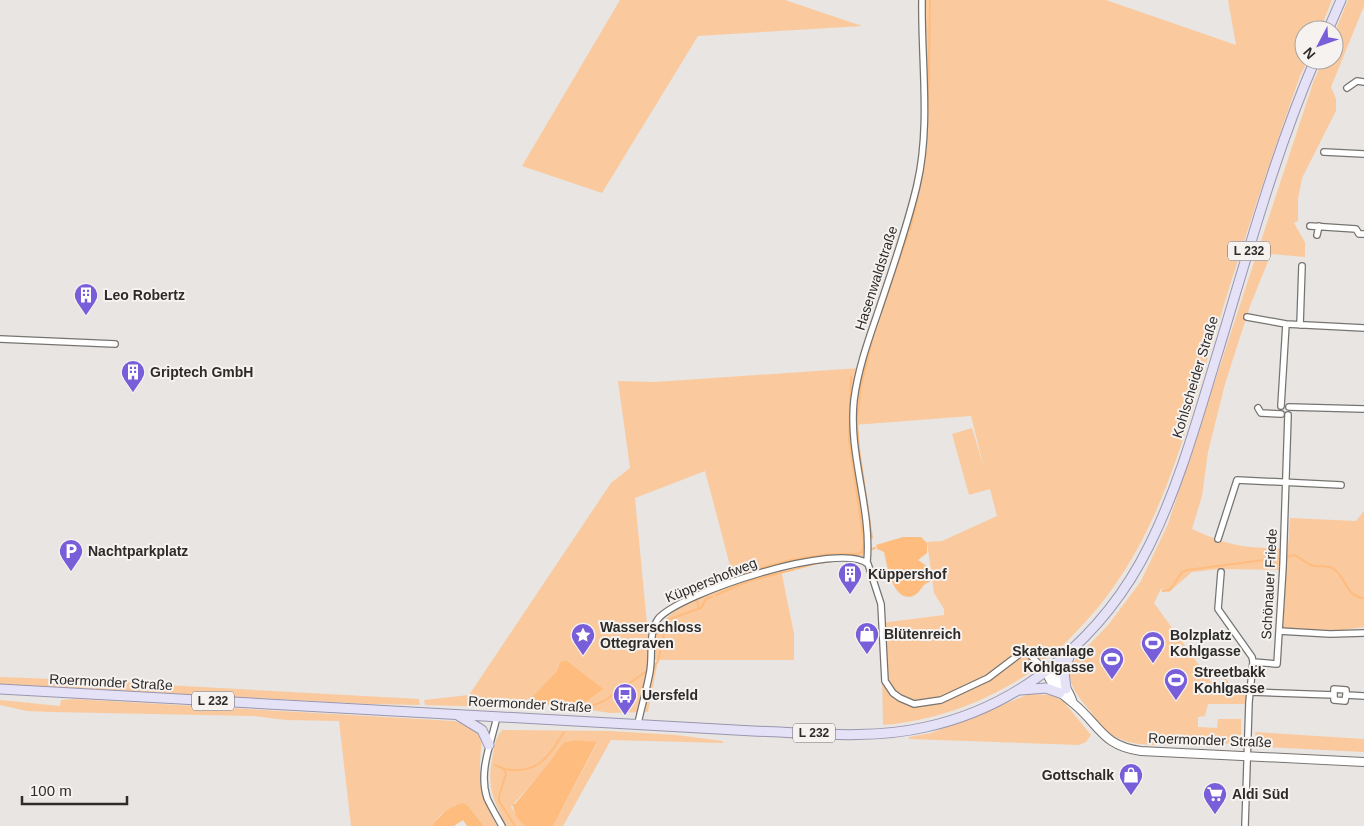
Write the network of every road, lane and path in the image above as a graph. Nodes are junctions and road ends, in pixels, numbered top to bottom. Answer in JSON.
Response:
{"nodes":[{"id":1,"x":922,"y":0,"type":"edge"},
{"id":2,"x":1341,"y":0,"type":"edge"},
{"id":3,"x":1332,"y":20,"type":"edge"},
{"id":4,"x":1311,"y":70,"type":"edge"},
{"id":5,"x":1364,"y":82,"type":"edge"},
{"id":6,"x":1347,"y":88,"type":"dead end"},
{"id":7,"x":1324,"y":152,"type":"dead end"},
{"id":8,"x":1364,"y":154,"type":"edge"},
{"id":9,"x":1310,"y":226,"type":"dead end"},
{"id":10,"x":1319,"y":226,"type":"junction"},
{"id":11,"x":1364,"y":234,"type":"edge"},
{"id":12,"x":1317,"y":235,"type":"dead end"},
{"id":13,"x":1302,"y":266,"type":"dead end"},
{"id":14,"x":1247,"y":317,"type":"dead end"},
{"id":15,"x":1286,"y":324,"type":"junction"},
{"id":16,"x":1300,"y":325,"type":"junction"},
{"id":17,"x":1364,"y":328,"type":"edge"},
{"id":18,"x":0,"y":339,"type":"edge"},
{"id":19,"x":116,"y":344,"type":"dead end"},
{"id":20,"x":1282,"y":406,"type":"dead end"},
{"id":21,"x":1289,"y":407,"type":"dead end"},
{"id":22,"x":1258,"y":408,"type":"dead end"},
{"id":23,"x":1364,"y":409,"type":"edge"},
{"id":24,"x":1281,"y":414,"type":"dead end"},
{"id":25,"x":1288,"y":415,"type":"dead end"},
{"id":26,"x":1287,"y":484,"type":"junction"},
{"id":27,"x":1341,"y":485,"type":"dead end"},
{"id":28,"x":1218,"y":539,"type":"dead end"},
{"id":29,"x":867,"y":562,"type":"junction"},
{"id":30,"x":1220,"y":572,"type":"dead end"},
{"id":31,"x":1278,"y":631,"type":"junction"},
{"id":32,"x":1364,"y":633,"type":"edge"},
{"id":33,"x":1071,"y":650,"type":"junction"},
{"id":34,"x":1253,"y":662,"type":"junction"},
{"id":35,"x":1046,"y":671,"type":"junction"},
{"id":36,"x":0,"y":689,"type":"edge"},
{"id":37,"x":1016,"y":691,"type":"junction"},
{"id":38,"x":1063,"y":691,"type":"junction"},
{"id":39,"x":1251,"y":692,"type":"junction"},
{"id":40,"x":1364,"y":696,"type":"edge"},
{"id":41,"x":454,"y":713,"type":"junction"},
{"id":42,"x":497,"y":716,"type":"junction"},
{"id":43,"x":638,"y":723,"type":"junction"},
{"id":44,"x":489,"y":745,"type":"junction"},
{"id":45,"x":1246,"y":755,"type":"junction"},
{"id":46,"x":1364,"y":762,"type":"edge"},
{"id":47,"x":502,"y":826,"type":"edge"},
{"id":48,"x":1244,"y":826,"type":"edge"}],
"edges":[{"from":1,"to":29,"type":"street","name":"Hasenwaldstraße"},
{"from":2,"to":3,"type":"main road"},
{"from":4,"to":33,"type":"main road","name":"Kohlscheider Straße","number":"L 232"},
{"from":5,"to":6,"type":"street"},
{"from":7,"to":8,"type":"street"},
{"from":9,"to":10,"type":"street"},
{"from":10,"to":11,"type":"street"},
{"from":10,"to":12,"type":"street"},
{"from":13,"to":16,"type":"street"},
{"from":14,"to":15,"type":"street"},
{"from":15,"to":16,"type":"street"},
{"from":15,"to":20,"type":"street"},
{"from":16,"to":17,"type":"street"},
{"from":18,"to":19,"type":"street"},
{"from":21,"to":23,"type":"street"},
{"from":22,"to":24,"type":"street"},
{"from":25,"to":26,"type":"street","name":"Schönauer Friede"},
{"from":26,"to":27,"type":"street"},
{"from":26,"to":28,"type":"street"},
{"from":26,"to":31,"type":"street","name":"Schönauer Friede"},
{"from":29,"to":35,"type":"street"},
{"from":29,"to":43,"type":"street","name":"Küppershofweg"},
{"from":30,"to":34,"type":"street","name":"Schönauer Friede"},
{"from":31,"to":32,"type":"street"},
{"from":31,"to":34,"type":"street","name":"Schönauer Friede"},
{"from":33,"to":35,"type":"main road","name":"Kohlscheider Straße","number":"L 232"},
{"from":33,"to":38,"type":"main road"},
{"from":34,"to":39,"type":"street"},
{"from":35,"to":37,"type":"main road","name":"Roermonder Straße","number":"L 232"},
{"from":35,"to":38,"type":"main road","name":"Roermonder Straße"},
{"from":36,"to":41,"type":"main road","name":"Roermonder Straße","number":"L 232"},
{"from":37,"to":38,"type":"main road"},
{"from":37,"to":43,"type":"main road","name":"Roermonder Straße","number":"L 232"},
{"from":38,"to":45,"type":"main road","name":"Roermonder Straße"},
{"from":39,"to":40,"type":"street"},
{"from":39,"to":45,"type":"street"},
{"from":41,"to":42,"type":"main road","name":"Roermonder Straße","number":"L 232"},
{"from":41,"to":44,"type":"main road"},
{"from":42,"to":43,"type":"main road","name":"Roermonder Straße","number":"L 232"},
{"from":42,"to":44,"type":"street"},
{"from":44,"to":47,"type":"street"},
{"from":45,"to":46,"type":"main road","name":"Roermonder Straße"},
{"from":45,"to":48,"type":"street"}]}
